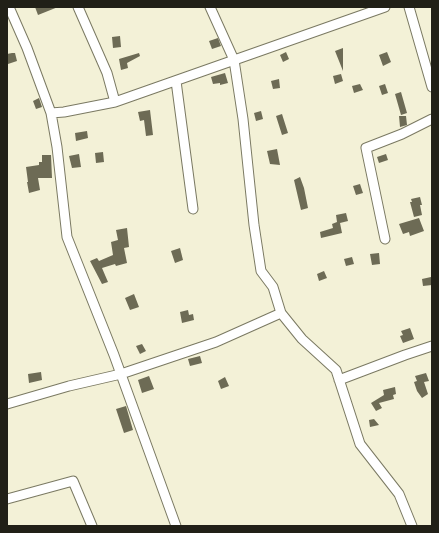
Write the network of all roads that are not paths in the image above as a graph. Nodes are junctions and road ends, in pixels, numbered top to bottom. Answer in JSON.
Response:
{"nodes":[{"id":1,"x":10,"y":7,"type":"edge"},
{"id":2,"x":78,"y":7,"type":"edge"},
{"id":3,"x":210,"y":7,"type":"edge"},
{"id":4,"x":385,"y":7,"type":"edge"},
{"id":5,"x":409,"y":7,"type":"edge"},
{"id":6,"x":234,"y":60,"type":"junction"},
{"id":7,"x":176,"y":81,"type":"junction"},
{"id":8,"x":432,"y":87,"type":"edge"},
{"id":9,"x":115,"y":102,"type":"junction"},
{"id":10,"x":51,"y":113,"type":"junction"},
{"id":11,"x":432,"y":119,"type":"edge"},
{"id":12,"x":193,"y":209,"type":"dead end"},
{"id":13,"x":385,"y":239,"type":"dead end"},
{"id":14,"x":281,"y":313,"type":"junction"},
{"id":15,"x":432,"y":346,"type":"edge"},
{"id":16,"x":121,"y":374,"type":"junction"},
{"id":17,"x":339,"y":380,"type":"junction"},
{"id":18,"x":7,"y":404,"type":"edge"},
{"id":19,"x":7,"y":499,"type":"edge"},
{"id":20,"x":92,"y":526,"type":"edge"},
{"id":21,"x":176,"y":526,"type":"edge"},
{"id":22,"x":412,"y":526,"type":"edge"}],
"edges":[{"from":1,"to":10,"type":"street"},
{"from":2,"to":9,"type":"street"},
{"from":3,"to":6,"type":"street"},
{"from":4,"to":6,"type":"street"},
{"from":5,"to":8,"type":"street"},
{"from":6,"to":7,"type":"street"},
{"from":6,"to":14,"type":"street"},
{"from":7,"to":9,"type":"street"},
{"from":7,"to":12,"type":"street"},
{"from":9,"to":10,"type":"street"},
{"from":10,"to":16,"type":"street"},
{"from":11,"to":13,"type":"street"},
{"from":14,"to":16,"type":"street"},
{"from":14,"to":17,"type":"street"},
{"from":15,"to":17,"type":"street"},
{"from":16,"to":18,"type":"street"},
{"from":16,"to":21,"type":"street"},
{"from":17,"to":22,"type":"street"},
{"from":19,"to":20,"type":"street"}]}
